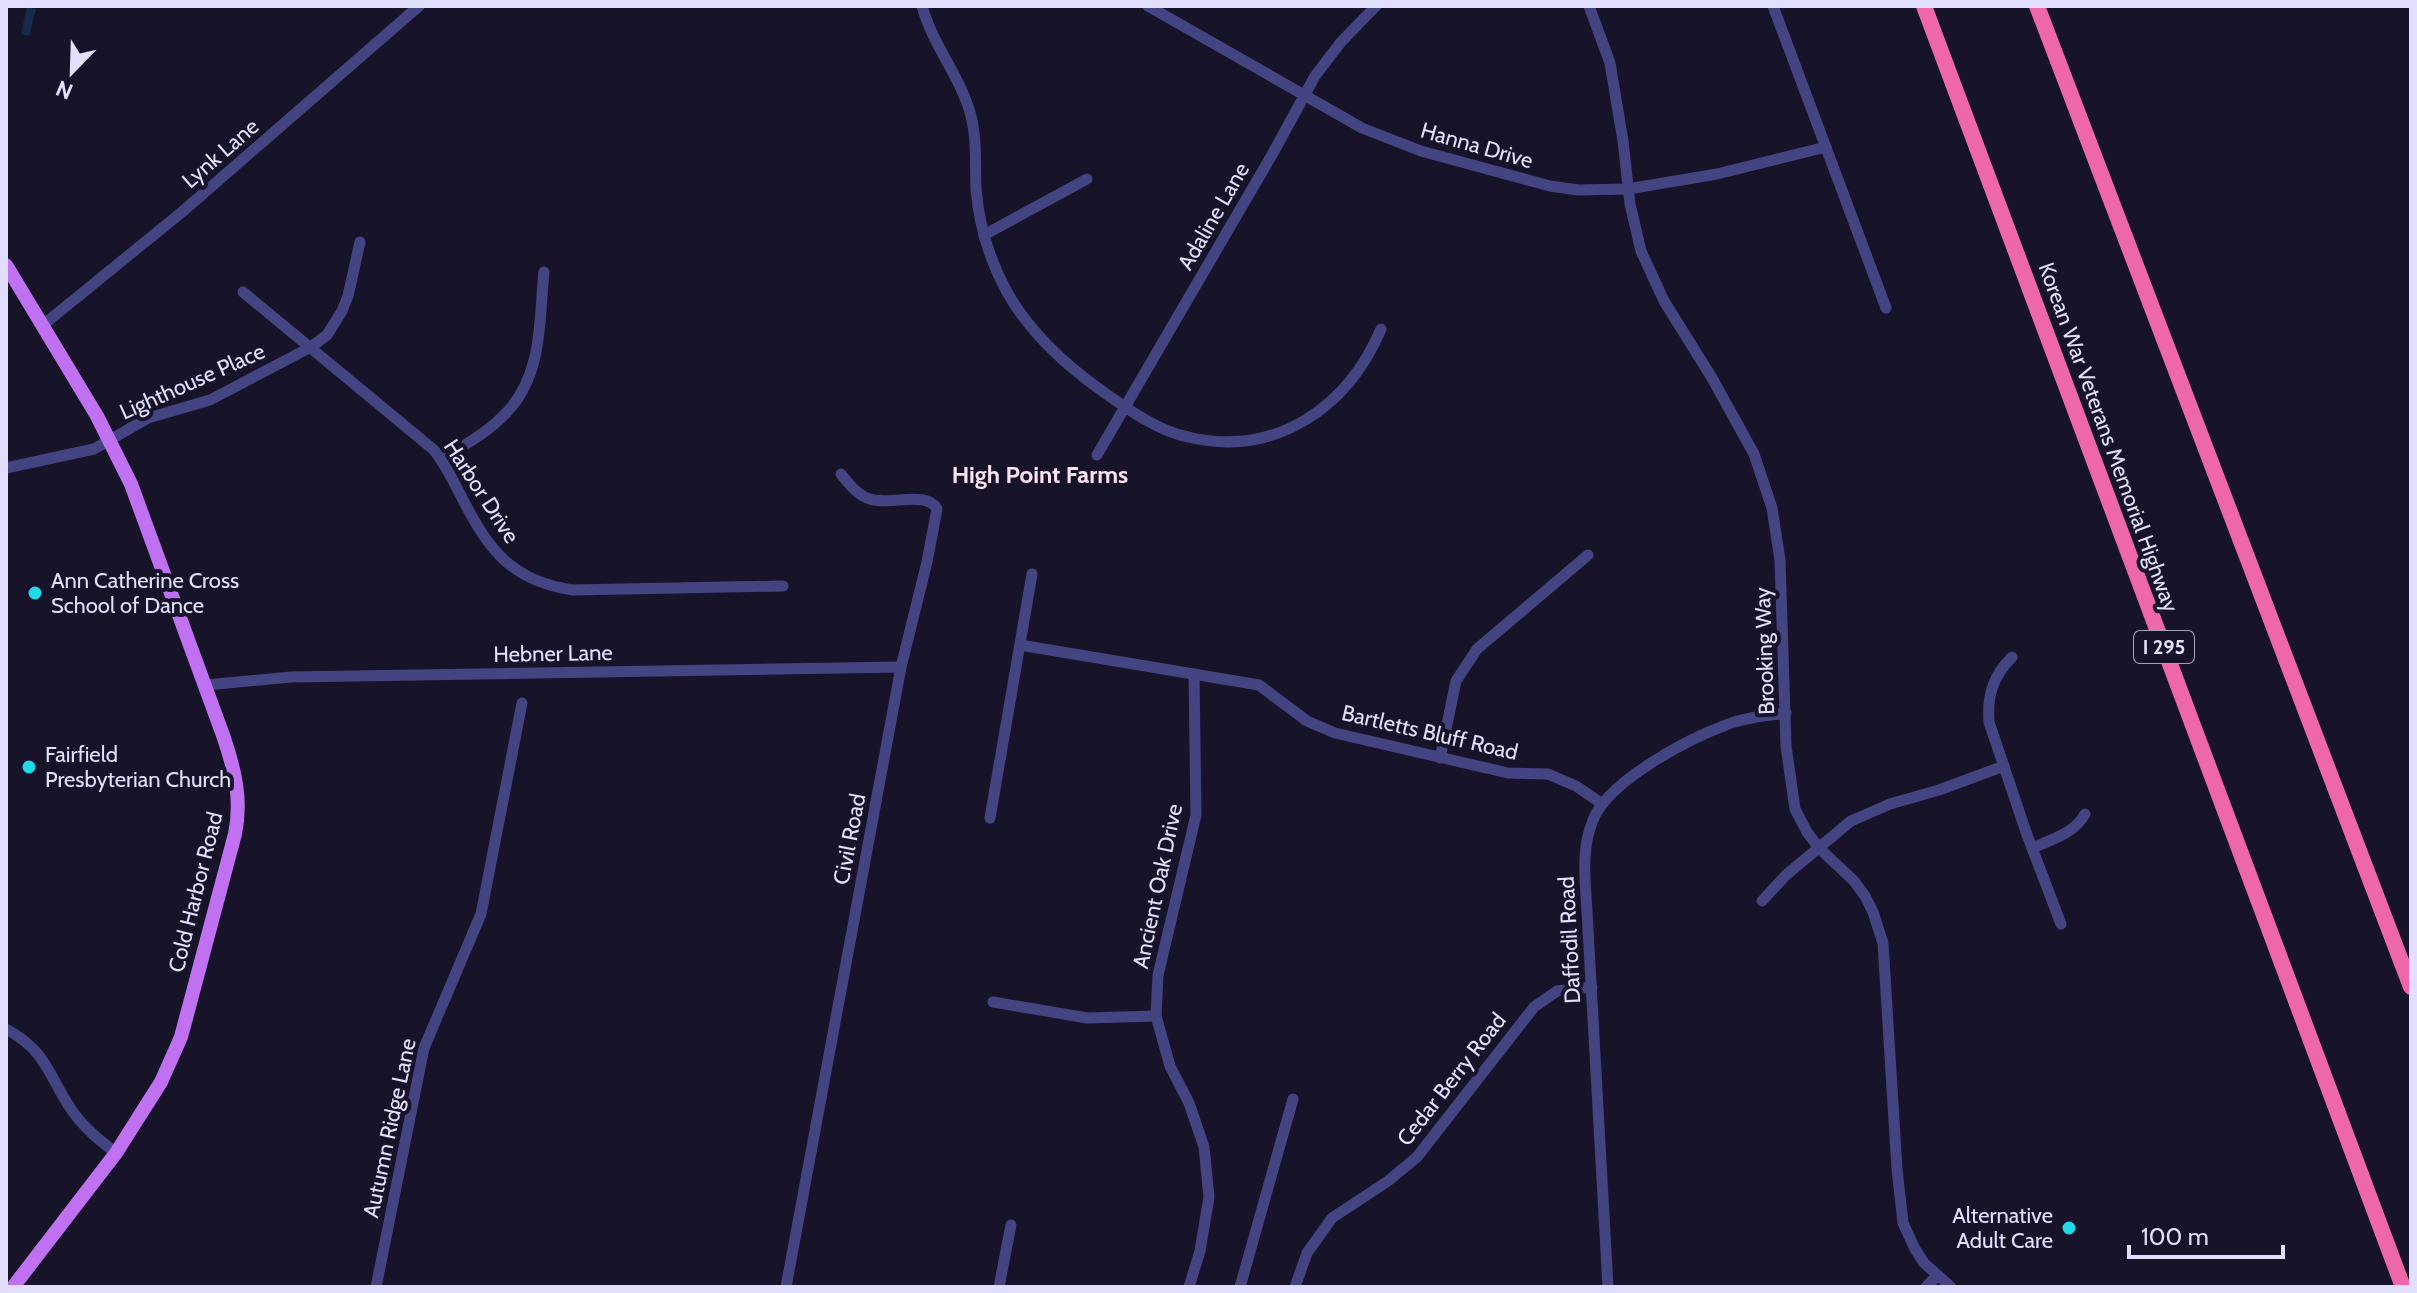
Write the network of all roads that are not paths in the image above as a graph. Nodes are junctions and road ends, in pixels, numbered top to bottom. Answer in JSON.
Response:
{"nodes":[{"id":1,"x":419,"y":6,"type":"edge"},
{"id":2,"x":922,"y":6,"type":"edge"},
{"id":3,"x":1148,"y":6,"type":"edge"},
{"id":4,"x":1376,"y":6,"type":"edge"},
{"id":5,"x":1589,"y":6,"type":"edge"},
{"id":6,"x":1773,"y":6,"type":"edge"},
{"id":7,"x":1924,"y":6,"type":"edge"},
{"id":8,"x":2037,"y":6,"type":"edge"},
{"id":9,"x":1304,"y":95,"type":"junction"},
{"id":10,"x":1826,"y":147,"type":"junction"},
{"id":11,"x":1087,"y":179,"type":"dead end"},
{"id":12,"x":1628,"y":189,"type":"junction"},
{"id":13,"x":984,"y":235,"type":"junction"},
{"id":14,"x":360,"y":242,"type":"dead end"},
{"id":15,"x":6,"y":265,"type":"edge"},
{"id":16,"x":544,"y":272,"type":"dead end"},
{"id":17,"x":243,"y":292,"type":"dead end"},
{"id":18,"x":1886,"y":308,"type":"dead end"},
{"id":19,"x":43,"y":325,"type":"junction"},
{"id":20,"x":1381,"y":329,"type":"dead end"},
{"id":21,"x":311,"y":347,"type":"junction"},
{"id":22,"x":1125,"y":407,"type":"junction"},
{"id":23,"x":111,"y":441,"type":"junction"},
{"id":24,"x":1097,"y":455,"type":"dead end"},
{"id":25,"x":442,"y":459,"type":"junction"},
{"id":26,"x":6,"y":468,"type":"edge"},
{"id":27,"x":841,"y":474,"type":"dead end"},
{"id":28,"x":1588,"y":555,"type":"dead end"},
{"id":29,"x":1032,"y":574,"type":"dead end"},
{"id":30,"x":783,"y":586,"type":"dead end"},
{"id":31,"x":1020,"y":645,"type":"junction"},
{"id":32,"x":2012,"y":657,"type":"dead end"},
{"id":33,"x":901,"y":667,"type":"junction"},
{"id":34,"x":1194,"y":674,"type":"junction"},
{"id":35,"x":206,"y":685,"type":"junction"},
{"id":36,"x":522,"y":703,"type":"dead end"},
{"id":37,"x":1786,"y":713,"type":"junction"},
{"id":38,"x":1440,"y":758,"type":"junction"},
{"id":39,"x":2004,"y":766,"type":"junction"},
{"id":40,"x":1601,"y":803,"type":"junction"},
{"id":41,"x":2085,"y":814,"type":"dead end"},
{"id":42,"x":990,"y":818,"type":"dead end"},
{"id":43,"x":1819,"y":848,"type":"junction"},
{"id":44,"x":2032,"y":848,"type":"junction"},
{"id":45,"x":1762,"y":901,"type":"dead end"},
{"id":46,"x":2061,"y":924,"type":"dead end"},
{"id":47,"x":1592,"y":987,"type":"junction"},
{"id":48,"x":2411,"y":987,"type":"edge"},
{"id":49,"x":993,"y":1002,"type":"dead end"},
{"id":50,"x":1156,"y":1016,"type":"junction"},
{"id":51,"x":6,"y":1029,"type":"edge"},
{"id":52,"x":1293,"y":1099,"type":"dead end"},
{"id":53,"x":116,"y":1153,"type":"junction"},
{"id":54,"x":1011,"y":1225,"type":"dead end"},
{"id":55,"x":1937,"y":1276,"type":"junction"},
{"id":56,"x":13,"y":1287,"type":"edge"},
{"id":57,"x":376,"y":1287,"type":"edge"},
{"id":58,"x":786,"y":1287,"type":"edge"},
{"id":59,"x":999,"y":1287,"type":"edge"},
{"id":60,"x":1189,"y":1287,"type":"edge"},
{"id":61,"x":1240,"y":1287,"type":"edge"},
{"id":62,"x":1295,"y":1287,"type":"edge"},
{"id":63,"x":1608,"y":1287,"type":"edge"},
{"id":64,"x":1926,"y":1287,"type":"edge"},
{"id":65,"x":1951,"y":1287,"type":"edge"},
{"id":66,"x":2403,"y":1287,"type":"edge"}],
"edges":[{"from":1,"to":19,"type":"street","name":"Lynk Lane"},
{"from":2,"to":13,"type":"street"},
{"from":3,"to":9,"type":"street","name":"Hanna Drive"},
{"from":4,"to":9,"type":"street","name":"Adaline Lane"},
{"from":5,"to":12,"type":"street","name":"Brooking Way"},
{"from":6,"to":10,"type":"street"},
{"from":7,"to":66,"type":"highway","name":"Korean War Veterans Memorial Highway","number":"I 295"},
{"from":8,"to":48,"type":"highway"},
{"from":9,"to":12,"type":"street","name":"Hanna Drive"},
{"from":9,"to":22,"type":"street","name":"Adaline Lane"},
{"from":10,"to":12,"type":"street","name":"Hanna Drive"},
{"from":10,"to":18,"type":"street"},
{"from":11,"to":13,"type":"street"},
{"from":12,"to":37,"type":"street","name":"Brooking Way"},
{"from":13,"to":22,"type":"street"},
{"from":14,"to":21,"type":"street","name":"Lighthouse Place"},
{"from":15,"to":19,"type":"main road","name":"Cold Harbor Road"},
{"from":16,"to":25,"type":"street"},
{"from":17,"to":21,"type":"street","name":"Harbor Drive"},
{"from":19,"to":23,"type":"main road","name":"Cold Harbor Road"},
{"from":20,"to":22,"type":"street"},
{"from":21,"to":23,"type":"street","name":"Lighthouse Place"},
{"from":21,"to":25,"type":"street","name":"Harbor Drive"},
{"from":22,"to":24,"type":"street","name":"Adaline Lane"},
{"from":23,"to":26,"type":"street","name":"Lighthouse Place"},
{"from":23,"to":35,"type":"main road","name":"Cold Harbor Road"},
{"from":25,"to":30,"type":"street","name":"Harbor Drive"},
{"from":27,"to":33,"type":"street","name":"Civil Road"},
{"from":28,"to":38,"type":"street"},
{"from":29,"to":31,"type":"street"},
{"from":31,"to":34,"type":"street","name":"Bartletts Bluff Road"},
{"from":31,"to":42,"type":"street"},
{"from":32,"to":39,"type":"street"},
{"from":33,"to":35,"type":"street","name":"Hebner Lane"},
{"from":33,"to":58,"type":"street","name":"Civil Road"},
{"from":34,"to":38,"type":"street","name":"Bartletts Bluff Road"},
{"from":34,"to":50,"type":"street","name":"Ancient Oak Drive"},
{"from":35,"to":53,"type":"main road","name":"Cold Harbor Road"},
{"from":36,"to":57,"type":"street","name":"Autumn Ridge Lane"},
{"from":37,"to":40,"type":"street","name":"Daffodil Road"},
{"from":37,"to":43,"type":"street","name":"Brooking Way"},
{"from":38,"to":40,"type":"street","name":"Bartletts Bluff Road"},
{"from":39,"to":43,"type":"street"},
{"from":39,"to":44,"type":"street"},
{"from":40,"to":47,"type":"street","name":"Daffodil Road"},
{"from":41,"to":44,"type":"street"},
{"from":43,"to":45,"type":"street"},
{"from":43,"to":55,"type":"street","name":"Brooking Way"},
{"from":44,"to":46,"type":"street"},
{"from":47,"to":62,"type":"street","name":"Cedar Berry Road"},
{"from":47,"to":63,"type":"street","name":"Daffodil Road"},
{"from":49,"to":50,"type":"street"},
{"from":50,"to":60,"type":"street","name":"Ancient Oak Drive"},
{"from":51,"to":53,"type":"street"},
{"from":52,"to":61,"type":"street"},
{"from":53,"to":56,"type":"main road","name":"Cold Harbor Road"},
{"from":54,"to":59,"type":"street"},
{"from":55,"to":64,"type":"street"},
{"from":55,"to":65,"type":"street","name":"Brooking Way"}]}
